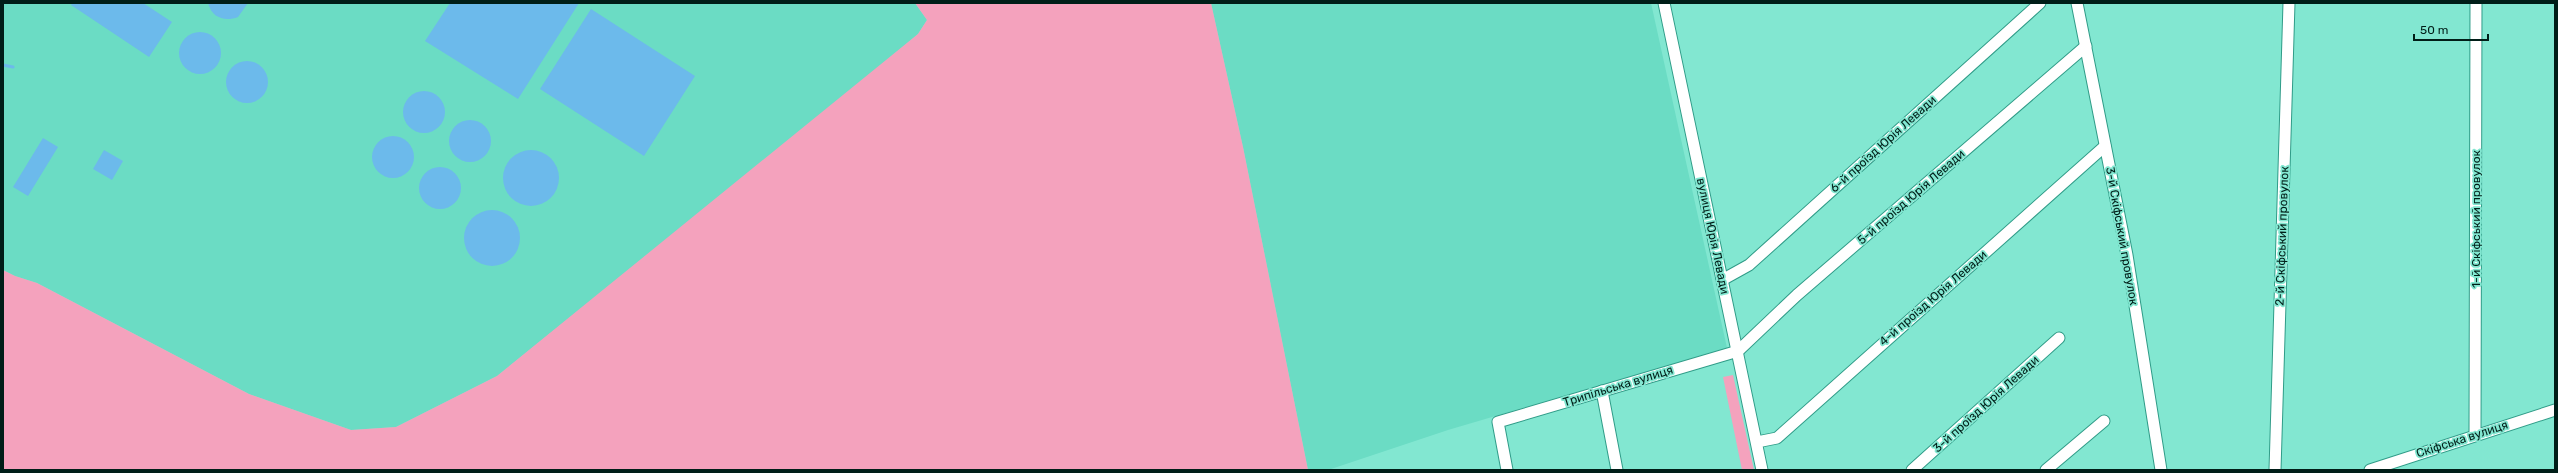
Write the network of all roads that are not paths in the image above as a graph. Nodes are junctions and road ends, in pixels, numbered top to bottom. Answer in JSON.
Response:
{"nodes":[{"id":1,"x":1664,"y":3,"type":"edge"},
{"id":2,"x":2040,"y":3,"type":"edge"},
{"id":3,"x":2077,"y":3,"type":"edge"},
{"id":4,"x":2289,"y":3,"type":"edge"},
{"id":5,"x":2476,"y":3,"type":"edge"},
{"id":6,"x":2086,"y":46,"type":"junction"},
{"id":7,"x":2105,"y":146,"type":"junction"},
{"id":8,"x":1722,"y":280,"type":"junction"},
{"id":9,"x":2059,"y":338,"type":"dead end"},
{"id":10,"x":1738,"y":351,"type":"junction"},
{"id":11,"x":1602,"y":391,"type":"junction"},
{"id":12,"x":2555,"y":410,"type":"edge"},
{"id":13,"x":2104,"y":421,"type":"dead end"},
{"id":14,"x":2475,"y":434,"type":"junction"},
{"id":15,"x":1756,"y":442,"type":"junction"},
{"id":16,"x":1507,"y":470,"type":"edge"},
{"id":17,"x":1617,"y":470,"type":"edge"},
{"id":18,"x":1762,"y":470,"type":"edge"},
{"id":19,"x":1912,"y":470,"type":"edge"},
{"id":20,"x":2046,"y":470,"type":"edge"},
{"id":21,"x":2161,"y":470,"type":"edge"},
{"id":22,"x":2275,"y":470,"type":"edge"},
{"id":23,"x":2370,"y":470,"type":"edge"}],
"edges":[{"from":1,"to":8,"type":"street","name":"вулиця Юрія Левади"},
{"from":2,"to":8,"type":"street","name":"6-й проїзд Юрія Левади"},
{"from":3,"to":6,"type":"street","name":"3-й Скіфський провулок"},
{"from":4,"to":22,"type":"street","name":"2-й Скіфський провулок"},
{"from":5,"to":14,"type":"street","name":"1-й Скіфський провулок"},
{"from":6,"to":7,"type":"street","name":"3-й Скіфський провулок"},
{"from":6,"to":10,"type":"street","name":"5-й проїзд Юрія Левади"},
{"from":7,"to":15,"type":"street","name":"4-й проїзд Юрія Левади"},
{"from":7,"to":21,"type":"street","name":"3-й Скіфський провулок"},
{"from":8,"to":10,"type":"street","name":"вулиця Юрія Левади"},
{"from":9,"to":19,"type":"street","name":"3-й проїзд Юрія Левади"},
{"from":10,"to":11,"type":"street","name":"Трипільська вулиця"},
{"from":10,"to":15,"type":"street","name":"вулиця Юрія Левади"},
{"from":11,"to":16,"type":"street","name":"Трипільська вулиця"},
{"from":11,"to":17,"type":"street"},
{"from":12,"to":14,"type":"street","name":"Скіфська вулиця"},
{"from":13,"to":20,"type":"street"},
{"from":14,"to":23,"type":"street","name":"Скіфська вулиця"},
{"from":15,"to":18,"type":"street","name":"вулиця Юрія Левади"}]}
